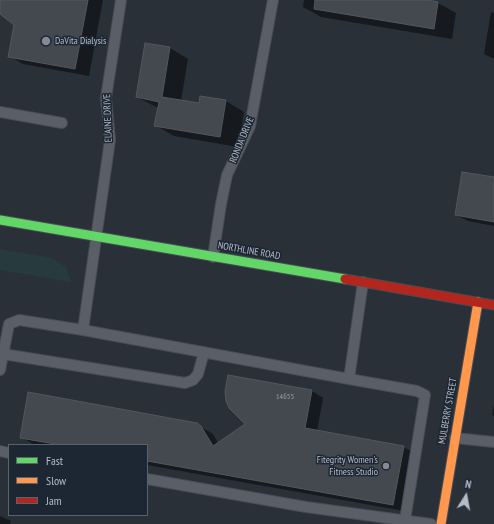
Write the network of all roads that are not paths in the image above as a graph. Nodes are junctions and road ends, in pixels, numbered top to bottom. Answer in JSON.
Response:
{"nodes":[{"id":1,"x":121,"y":0,"type":"edge"},
{"id":2,"x":273,"y":0,"type":"edge"},
{"id":3,"x":0,"y":112,"type":"edge"},
{"id":4,"x":62,"y":122,"type":"dead end"},
{"id":5,"x":0,"y":220,"type":"edge"},
{"id":6,"x":97,"y":237,"type":"junction"},
{"id":7,"x":213,"y":256,"type":"junction"},
{"id":8,"x":363,"y":282,"type":"junction"},
{"id":9,"x":478,"y":302,"type":"junction"},
{"id":10,"x":494,"y":305,"type":"edge"},
{"id":11,"x":83,"y":330,"type":"junction"},
{"id":12,"x":204,"y":352,"type":"junction"},
{"id":13,"x":3,"y":354,"type":"junction"},
{"id":14,"x":0,"y":370,"type":"edge"},
{"id":15,"x":349,"y":379,"type":"junction"},
{"id":16,"x":455,"y":438,"type":"junction"},
{"id":17,"x":494,"y":442,"type":"edge"},
{"id":18,"x":148,"y":478,"type":"edge"},
{"id":19,"x":405,"y":520,"type":"junction"},
{"id":20,"x":431,"y":524,"type":"edge"},
{"id":21,"x":441,"y":524,"type":"edge"}],
"edges":[{"from":1,"to":6,"type":"lane","name":"ELAINE DRIVE"},
{"from":2,"to":7,"type":"lane","name":"RONDA DRIVE"},
{"from":3,"to":4,"type":"lane"},
{"from":5,"to":6,"type":"main road","name":"NORTHLINE ROAD"},
{"from":6,"to":7,"type":"main road","name":"NORTHLINE ROAD"},
{"from":6,"to":11,"type":"lane","name":"ELAINE DRIVE"},
{"from":7,"to":8,"type":"main road","name":"NORTHLINE ROAD"},
{"from":8,"to":9,"type":"main road","name":"NORTHLINE ROAD"},
{"from":8,"to":15,"type":"lane"},
{"from":9,"to":10,"type":"main road","name":"NORTHLINE ROAD"},
{"from":9,"to":16,"type":"main road","name":"MULBERRY STREET"},
{"from":11,"to":12,"type":"lane"},
{"from":11,"to":13,"type":"lane"},
{"from":12,"to":13,"type":"lane"},
{"from":12,"to":15,"type":"lane"},
{"from":13,"to":14,"type":"lane"},
{"from":15,"to":19,"type":"lane"},
{"from":16,"to":17,"type":"lane"},
{"from":16,"to":21,"type":"main road","name":"MULBERRY STREET"},
{"from":18,"to":19,"type":"lane"},
{"from":19,"to":20,"type":"lane"}]}
